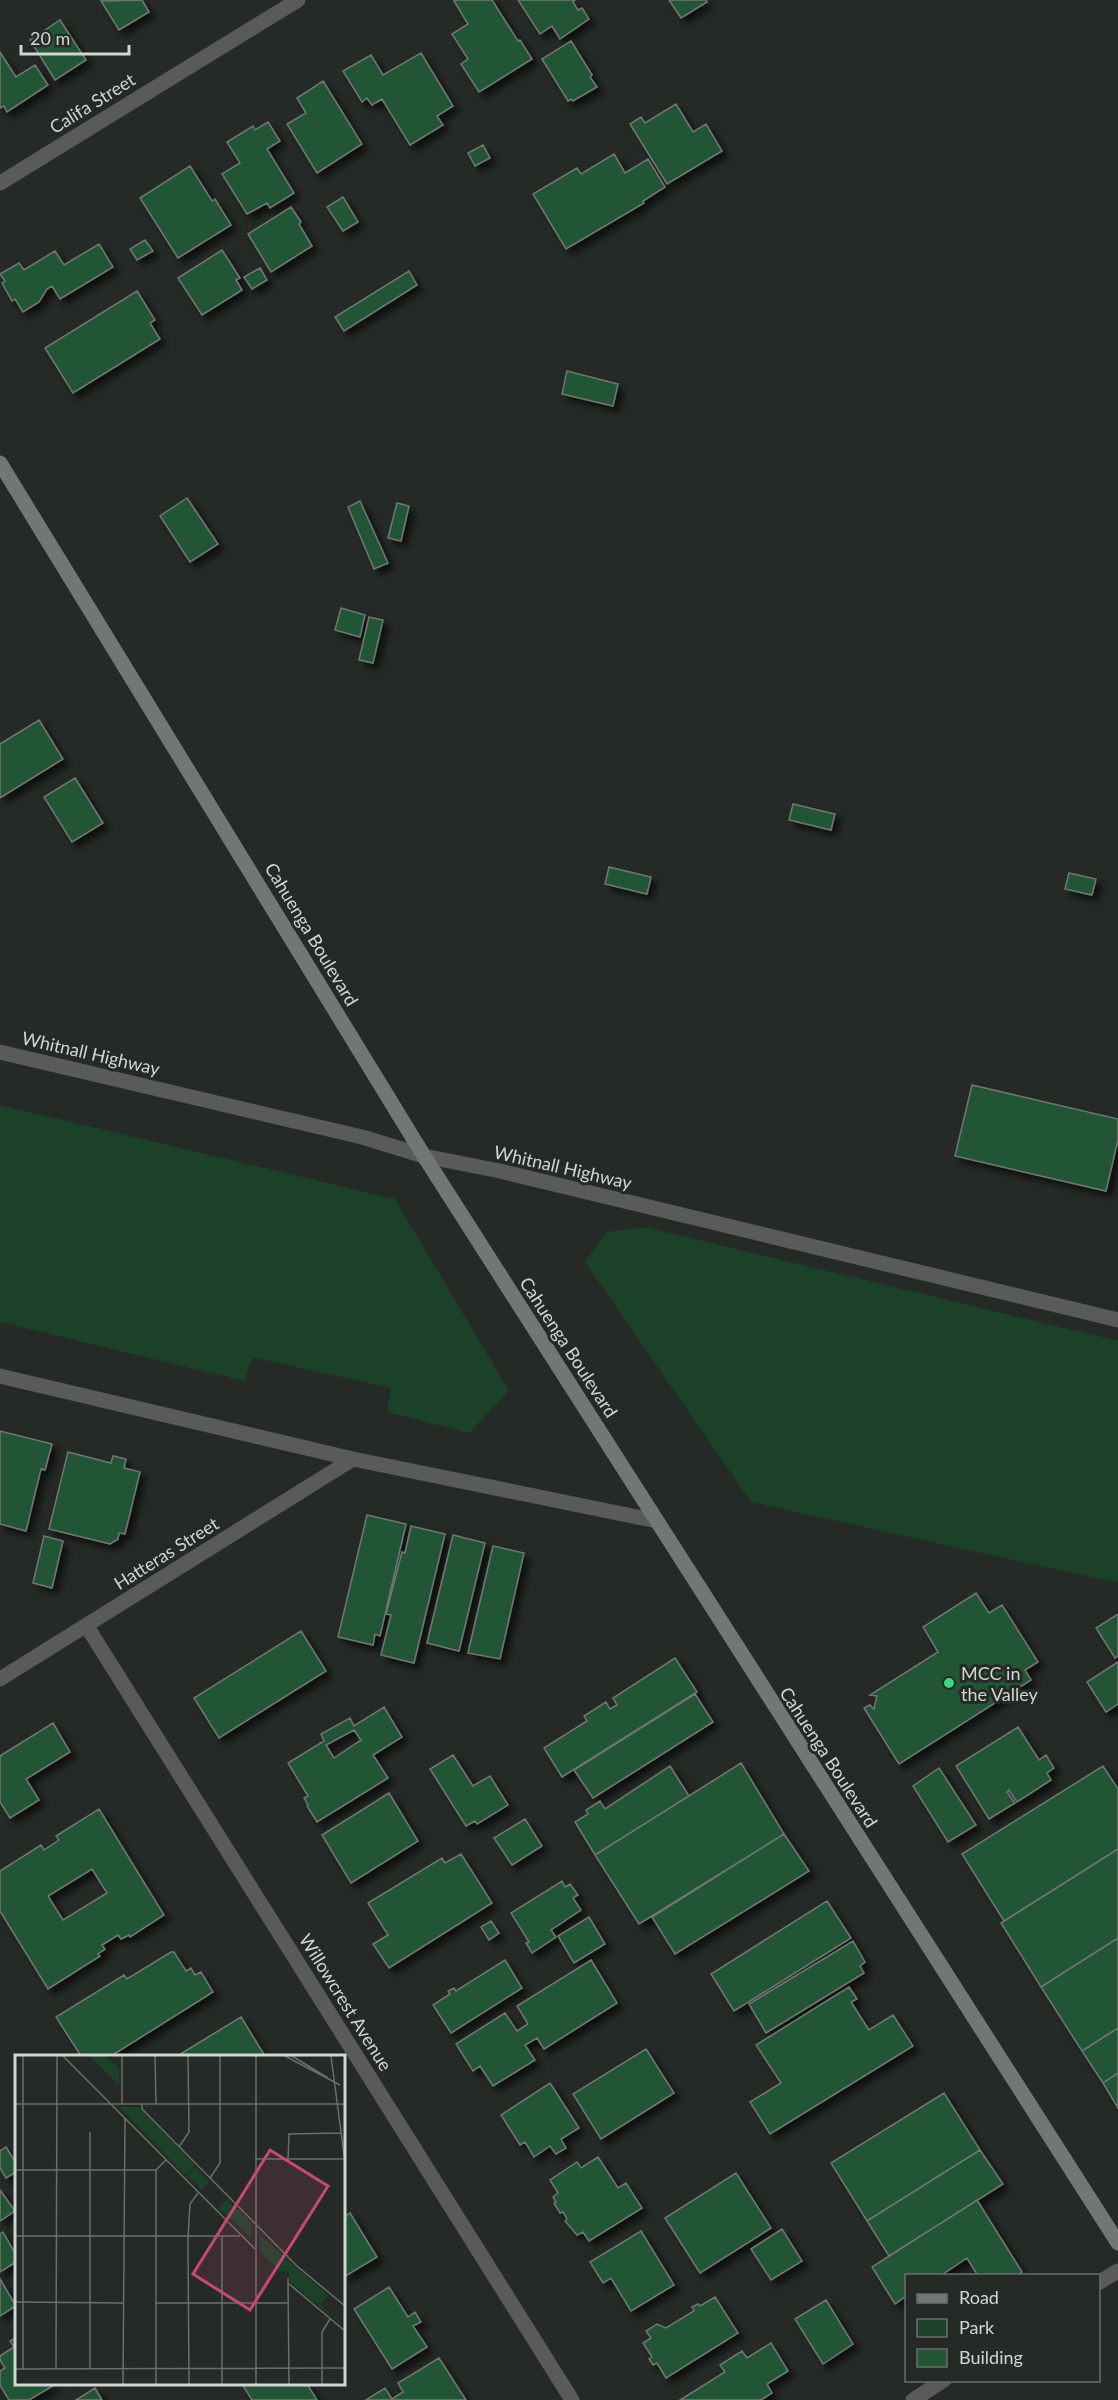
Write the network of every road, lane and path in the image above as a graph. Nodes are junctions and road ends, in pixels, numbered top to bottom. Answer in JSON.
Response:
{"nodes":[{"id":1,"x":298,"y":0,"type":"edge"},
{"id":2,"x":0,"y":183,"type":"edge"},
{"id":3,"x":0,"y":463,"type":"edge"},
{"id":4,"x":0,"y":1052,"type":"edge"},
{"id":5,"x":424,"y":1156,"type":"junction"},
{"id":6,"x":1118,"y":1320,"type":"edge"},
{"id":7,"x":0,"y":1377,"type":"edge"},
{"id":8,"x":353,"y":1459,"type":"junction"},
{"id":9,"x":657,"y":1521,"type":"junction"},
{"id":10,"x":86,"y":1625,"type":"junction"},
{"id":11,"x":0,"y":1679,"type":"edge"},
{"id":12,"x":1118,"y":2243,"type":"edge"},
{"id":13,"x":1118,"y":2271,"type":"edge"},
{"id":14,"x":1100,"y":2282,"type":"edge"},
{"id":15,"x":941,"y":2382,"type":"edge"},
{"id":16,"x":572,"y":2400,"type":"edge"},
{"id":17,"x":914,"y":2400,"type":"edge"}],
"edges":[{"from":1,"to":2,"type":"street","name":"Califa Street"},
{"from":3,"to":5,"type":"main road","name":"Cahuenga Boulevard"},
{"from":4,"to":5,"type":"street","name":"Whitnall Highway"},
{"from":5,"to":6,"type":"street","name":"Whitnall Highway"},
{"from":5,"to":9,"type":"main road","name":"Cahuenga Boulevard"},
{"from":7,"to":8,"type":"street"},
{"from":8,"to":9,"type":"street"},
{"from":8,"to":10,"type":"street","name":"Hatteras Street"},
{"from":9,"to":12,"type":"main road","name":"Cahuenga Boulevard"},
{"from":10,"to":11,"type":"street","name":"Hatteras Street"},
{"from":10,"to":16,"type":"street","name":"Willowcrest Avenue"},
{"from":13,"to":14,"type":"street"},
{"from":15,"to":17,"type":"street"}]}
